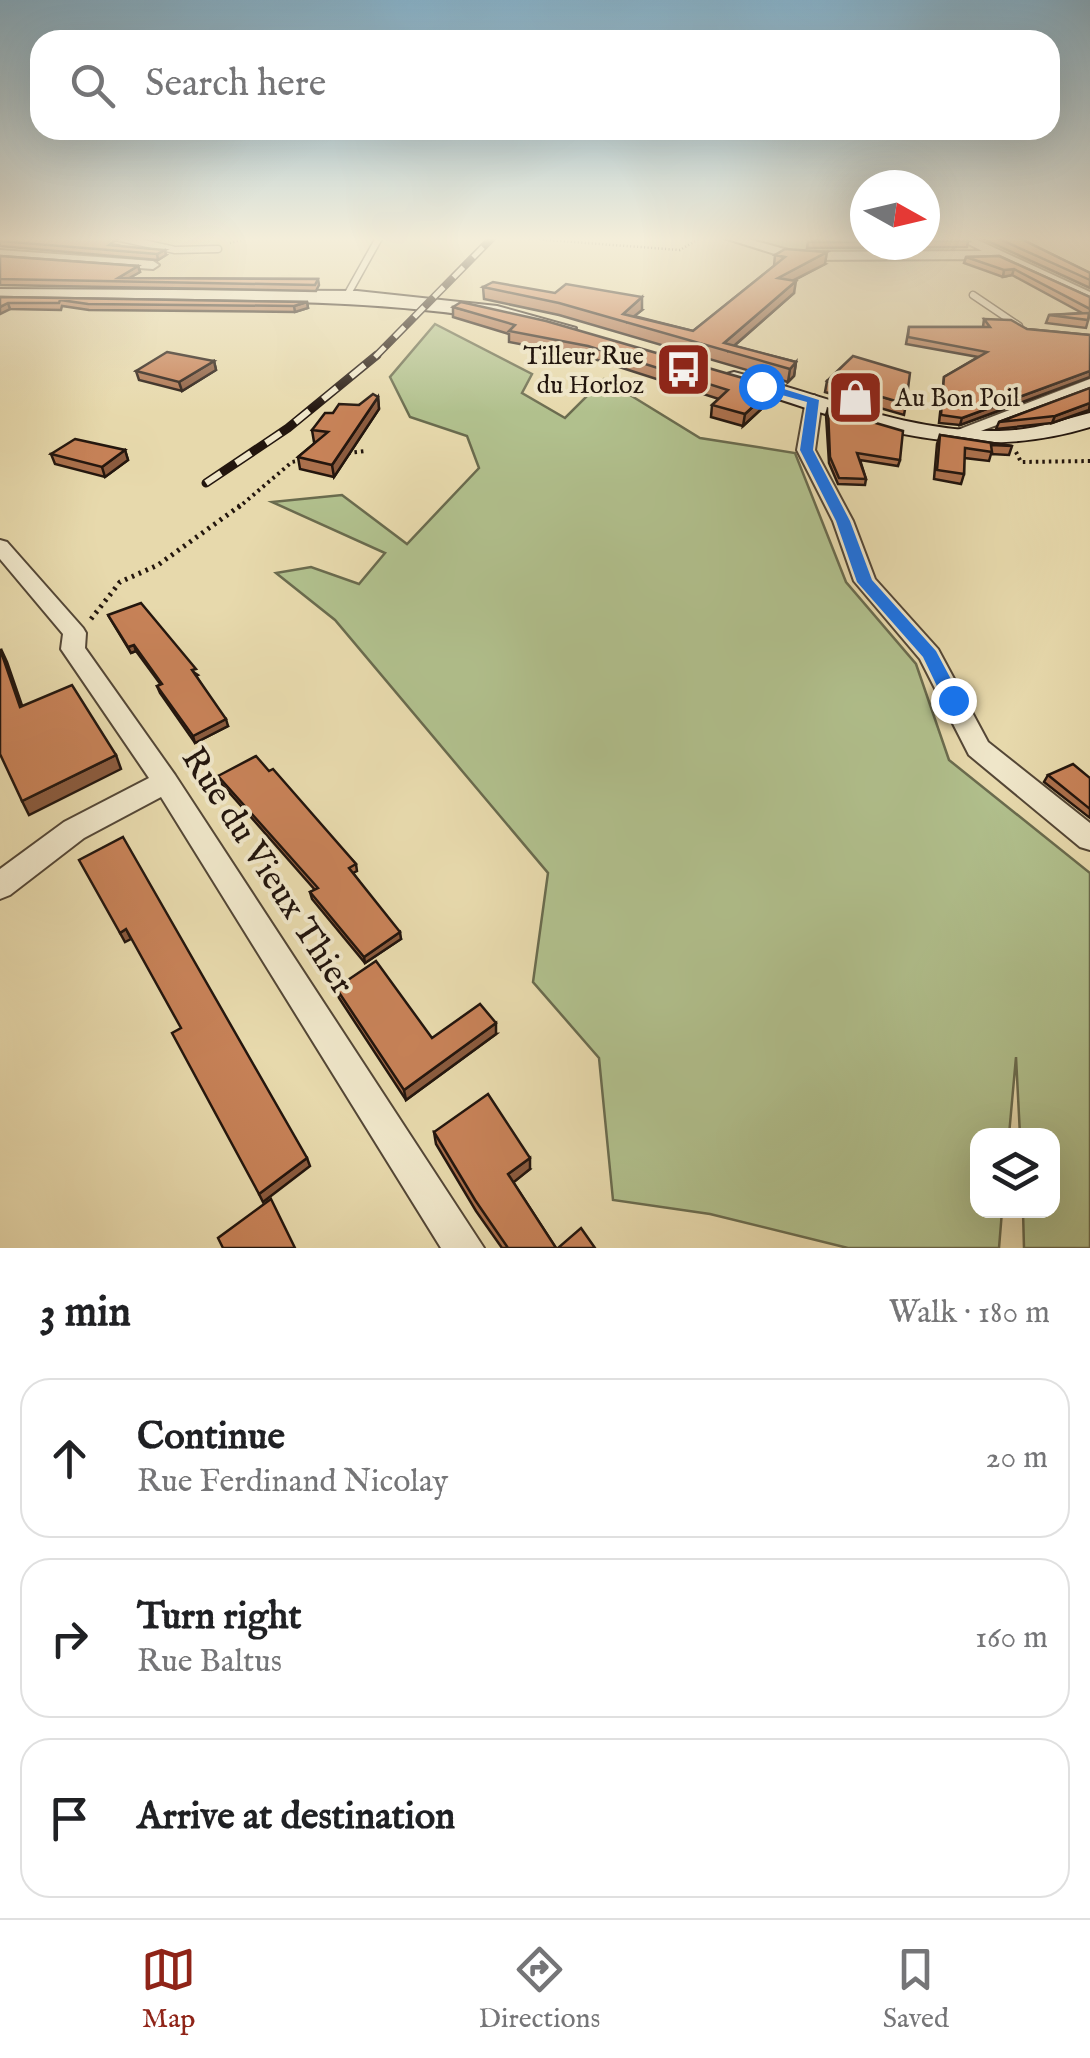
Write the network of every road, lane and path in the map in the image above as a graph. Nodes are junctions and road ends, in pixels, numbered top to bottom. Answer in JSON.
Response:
{"nodes":[{"id":1,"x":107,"y":295,"type":"edge"},
{"id":2,"x":348,"y":295,"type":"edge"},
{"id":3,"x":973,"y":295,"type":"dead end"},
{"id":4,"x":346,"y":298,"type":"junction"},
{"id":5,"x":1030,"y":330,"type":"edge"},
{"id":6,"x":589,"y":334,"type":"edge"},
{"id":7,"x":703,"y":368,"type":"edge"},
{"id":8,"x":1090,"y":384,"type":"edge"},
{"id":9,"x":814,"y":400,"type":"junction"},
{"id":10,"x":1090,"y":420,"type":"edge"},
{"id":11,"x":951,"y":436,"type":"junction"},
{"id":12,"x":1039,"y":436,"type":"junction"},
{"id":13,"x":365,"y":451,"type":"dead end"},
{"id":14,"x":346,"y":454,"type":"edge"},
{"id":15,"x":310,"y":459,"type":"edge"},
{"id":16,"x":1090,"y":461,"type":"edge"},
{"id":17,"x":0,"y":546,"type":"edge"},
{"id":18,"x":75,"y":633,"type":"junction"},
{"id":19,"x":166,"y":782,"type":"junction"},
{"id":20,"x":1090,"y":840,"type":"edge"},
{"id":21,"x":0,"y":886,"type":"edge"},
{"id":22,"x":464,"y":1248,"type":"edge"}],
"edges":[{"from":1,"to":4,"type":"street"},
{"from":2,"to":4,"type":"lane"},
{"from":3,"to":5,"type":"lane"},
{"from":4,"to":6,"type":"street"},
{"from":7,"to":9,"type":"street"},
{"from":8,"to":11,"type":"street"},
{"from":9,"to":11,"type":"street"},
{"from":9,"to":20,"type":"street"},
{"from":10,"to":12,"type":"street"},
{"from":11,"to":12,"type":"street"},
{"from":12,"to":16,"type":"path"},
{"from":13,"to":14,"type":"path"},
{"from":15,"to":18,"type":"path"},
{"from":17,"to":18,"type":"street","name":"Rue du Vieux Thier"},
{"from":18,"to":19,"type":"street","name":"Rue du Vieux Thier"},
{"from":19,"to":21,"type":"street"},
{"from":19,"to":22,"type":"street","name":"Rue du Vieux Thier"}]}
